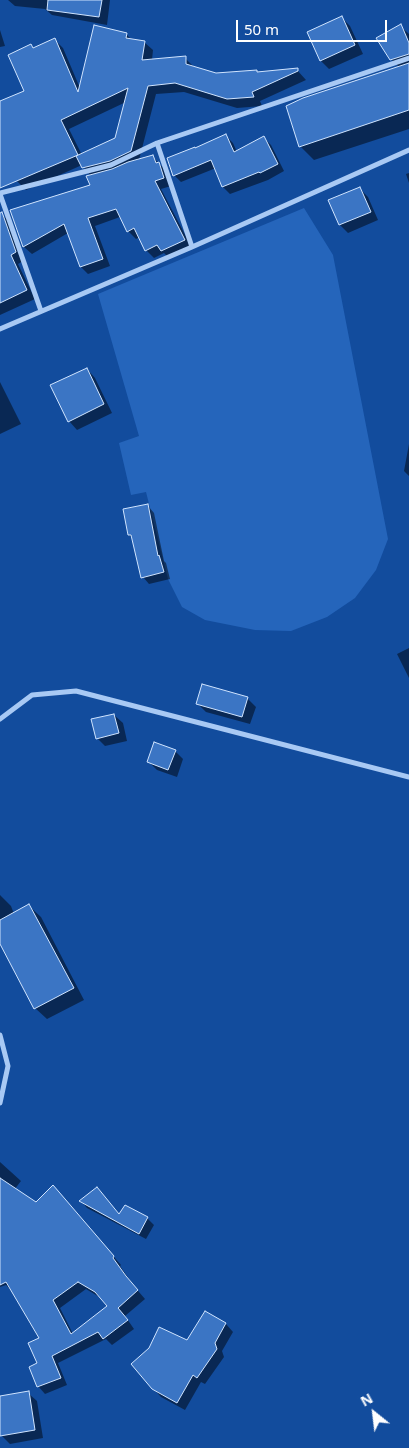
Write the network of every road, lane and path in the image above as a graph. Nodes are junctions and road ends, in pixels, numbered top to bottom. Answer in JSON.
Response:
{"nodes":[{"id":1,"x":409,"y":58,"type":"edge"},
{"id":2,"x":157,"y":143,"type":"junction"},
{"id":3,"x":409,"y":150,"type":"edge"},
{"id":4,"x":0,"y":194,"type":"edge"},
{"id":5,"x":192,"y":247,"type":"junction"},
{"id":6,"x":41,"y":311,"type":"junction"},
{"id":7,"x":0,"y":329,"type":"edge"},
{"id":8,"x":0,"y":719,"type":"edge"},
{"id":9,"x":409,"y":777,"type":"edge"},
{"id":10,"x":0,"y":1035,"type":"edge"},
{"id":11,"x":0,"y":1103,"type":"edge"}],
"edges":[{"from":1,"to":2,"type":"street"},
{"from":2,"to":4,"type":"street"},
{"from":2,"to":5,"type":"street"},
{"from":3,"to":5,"type":"street"},
{"from":4,"to":6,"type":"street"},
{"from":5,"to":6,"type":"street"},
{"from":6,"to":7,"type":"street"},
{"from":8,"to":9,"type":"street"},
{"from":10,"to":11,"type":"street"}]}
